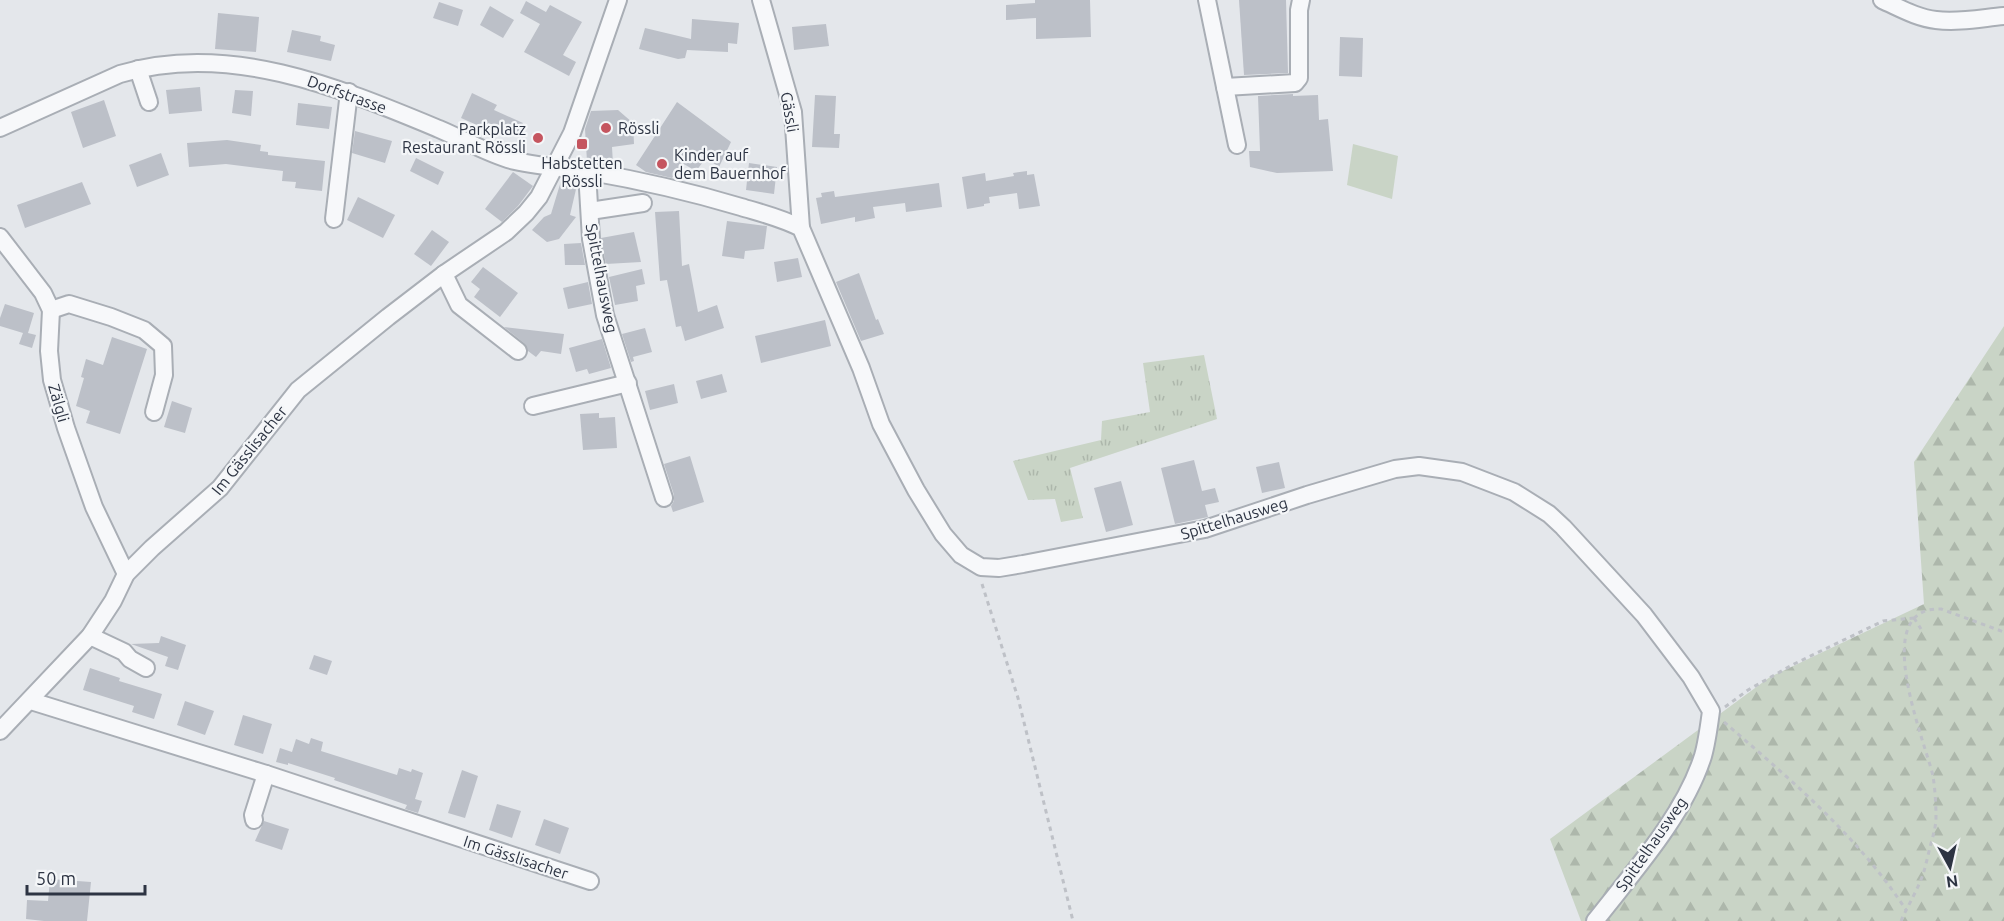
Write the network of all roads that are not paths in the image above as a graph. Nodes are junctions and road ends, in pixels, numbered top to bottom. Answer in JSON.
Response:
{"nodes":[{"id":1,"x":618,"y":0,"type":"edge"},
{"id":2,"x":761,"y":0,"type":"edge"},
{"id":3,"x":1206,"y":0,"type":"edge"},
{"id":4,"x":1301,"y":0,"type":"edge"},
{"id":5,"x":1882,"y":0,"type":"edge"},
{"id":6,"x":2004,"y":16,"type":"edge"},
{"id":7,"x":138,"y":69,"type":"junction"},
{"id":8,"x":1225,"y":87,"type":"junction"},
{"id":9,"x":350,"y":92,"type":"junction"},
{"id":10,"x":149,"y":102,"type":"dead end"},
{"id":11,"x":0,"y":128,"type":"edge"},
{"id":12,"x":1237,"y":145,"type":"dead end"},
{"id":13,"x":554,"y":167,"type":"junction"},
{"id":14,"x":587,"y":171,"type":"junction"},
{"id":15,"x":643,"y":203,"type":"dead end"},
{"id":16,"x":590,"y":211,"type":"junction"},
{"id":17,"x":334,"y":219,"type":"dead end"},
{"id":18,"x":801,"y":228,"type":"junction"},
{"id":19,"x":0,"y":237,"type":"edge"},
{"id":20,"x":444,"y":274,"type":"junction"},
{"id":21,"x":51,"y":310,"type":"junction"},
{"id":22,"x":518,"y":351,"type":"dead end"},
{"id":23,"x":628,"y":383,"type":"junction"},
{"id":24,"x":533,"y":406,"type":"dead end"},
{"id":25,"x":154,"y":412,"type":"dead end"},
{"id":26,"x":664,"y":498,"type":"dead end"},
{"id":27,"x":126,"y":574,"type":"junction"},
{"id":28,"x":90,"y":636,"type":"junction"},
{"id":29,"x":146,"y":668,"type":"dead end"},
{"id":30,"x":31,"y":701,"type":"junction"},
{"id":31,"x":0,"y":731,"type":"edge"},
{"id":32,"x":266,"y":774,"type":"junction"},
{"id":33,"x":254,"y":820,"type":"dead end"},
{"id":34,"x":590,"y":881,"type":"dead end"},
{"id":35,"x":1595,"y":921,"type":"edge"}],
"edges":[{"from":1,"to":13,"type":"street"},
{"from":2,"to":18,"type":"street","name":"Gässli"},
{"from":3,"to":8,"type":"street"},
{"from":4,"to":8,"type":"street"},
{"from":5,"to":6,"type":"street"},
{"from":7,"to":9,"type":"street","name":"Dorfstrasse"},
{"from":7,"to":10,"type":"street"},
{"from":7,"to":11,"type":"street","name":"Dorfstrasse"},
{"from":8,"to":12,"type":"street"},
{"from":9,"to":13,"type":"street","name":"Dorfstrasse"},
{"from":9,"to":17,"type":"street"},
{"from":13,"to":14,"type":"street"},
{"from":13,"to":20,"type":"street","name":"Im Gässlisacher"},
{"from":14,"to":16,"type":"street","name":"Spittelhausweg"},
{"from":14,"to":18,"type":"street"},
{"from":15,"to":16,"type":"street"},
{"from":16,"to":23,"type":"street","name":"Spittelhausweg"},
{"from":18,"to":35,"type":"street","name":"Spittelhausweg"},
{"from":19,"to":21,"type":"street"},
{"from":20,"to":22,"type":"street"},
{"from":20,"to":27,"type":"street","name":"Im Gässlisacher"},
{"from":21,"to":25,"type":"street"},
{"from":21,"to":27,"type":"street","name":"Zälgli"},
{"from":23,"to":24,"type":"street"},
{"from":23,"to":26,"type":"street","name":"Spittelhausweg"},
{"from":27,"to":28,"type":"street","name":"Im Gässlisacher"},
{"from":28,"to":29,"type":"street"},
{"from":28,"to":30,"type":"street","name":"Im Gässlisacher"},
{"from":30,"to":31,"type":"street","name":"Im Gässlisacher"},
{"from":30,"to":32,"type":"street","name":"Im Gässlisacher"},
{"from":32,"to":33,"type":"street"},
{"from":32,"to":34,"type":"street","name":"Im Gässlisacher"}]}
